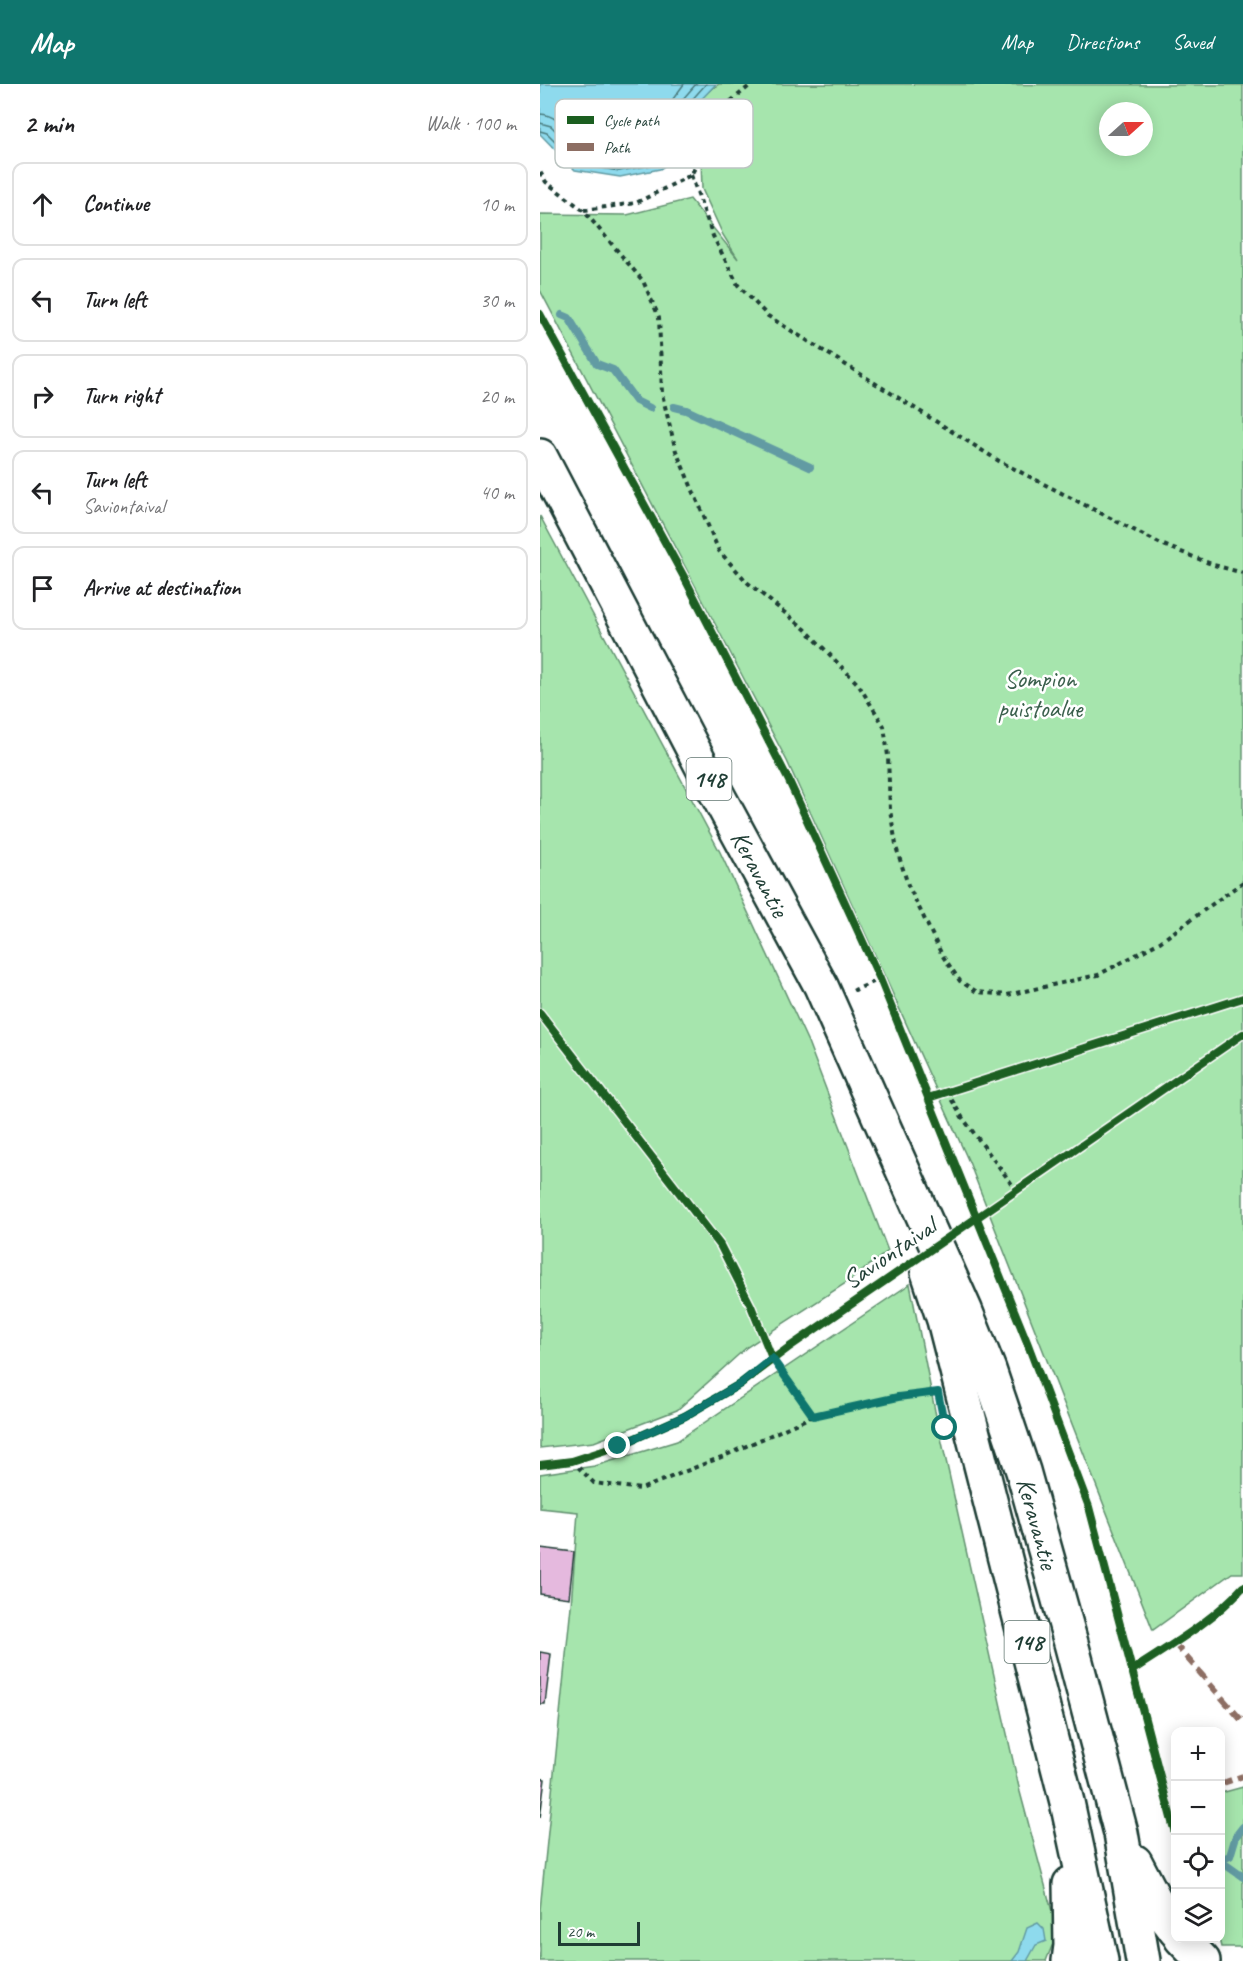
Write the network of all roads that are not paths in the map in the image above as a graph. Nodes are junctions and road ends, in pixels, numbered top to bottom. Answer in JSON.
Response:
{"nodes":[{"id":1,"x":540,"y":456,"type":"edge"},
{"id":2,"x":875,"y":1105,"type":"junction"},
{"id":3,"x":1067,"y":1802,"type":"junction"},
{"id":4,"x":1121,"y":1833,"type":"junction"},
{"id":5,"x":1171,"y":1924,"type":"edge"},
{"id":6,"x":1185,"y":1943,"type":"edge"},
{"id":7,"x":1069,"y":1961,"type":"edge"},
{"id":8,"x":1101,"y":1961,"type":"edge"},
{"id":9,"x":1143,"y":1961,"type":"edge"},
{"id":10,"x":1203,"y":1961,"type":"edge"}],
"edges":[{"from":1,"to":2,"type":"main road","name":"Keravantie","number":"148"},
{"from":2,"to":3,"type":"main road","name":"Keravantie","number":"148"},
{"from":2,"to":4,"type":"main road","name":"Keravantie","number":"148"},
{"from":3,"to":7,"type":"main road"},
{"from":3,"to":8,"type":"main road","name":"Keravantie","number":"148"},
{"from":4,"to":5,"type":"main road"},
{"from":4,"to":9,"type":"main road","name":"Keravantie","number":"148"},
{"from":6,"to":10,"type":"main road"}]}
